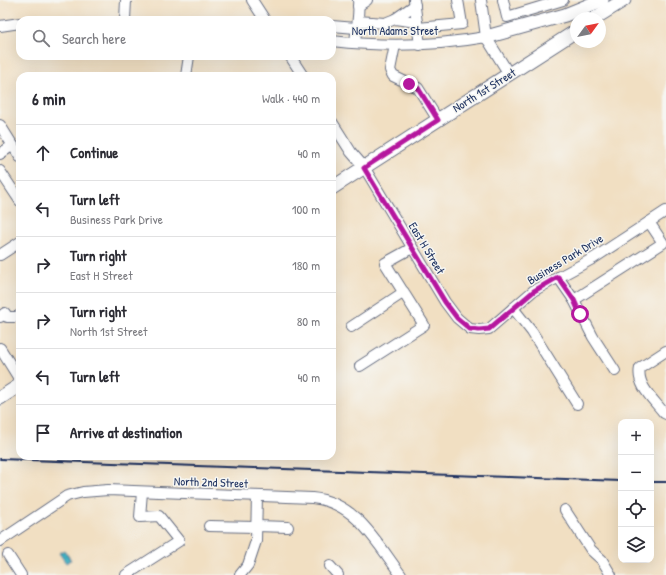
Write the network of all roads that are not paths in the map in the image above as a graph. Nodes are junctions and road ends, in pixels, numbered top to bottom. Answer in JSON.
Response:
{"nodes":[{"id":1,"x":126,"y":0,"type":"edge"},
{"id":2,"x":252,"y":0,"type":"edge"},
{"id":3,"x":367,"y":0,"type":"edge"},
{"id":4,"x":458,"y":0,"type":"edge"},
{"id":5,"x":481,"y":0,"type":"edge"},
{"id":6,"x":503,"y":0,"type":"edge"},
{"id":7,"x":563,"y":0,"type":"edge"},
{"id":8,"x":602,"y":0,"type":"edge"},
{"id":9,"x":624,"y":0,"type":"edge"},
{"id":10,"x":357,"y":2,"type":"edge"},
{"id":11,"x":415,"y":3,"type":"edge"},
{"id":12,"x":605,"y":12,"type":"edge"},
{"id":13,"x":125,"y":16,"type":"edge"},
{"id":14,"x":262,"y":16,"type":"edge"},
{"id":15,"x":395,"y":19,"type":"junction"},
{"id":16,"x":16,"y":24,"type":"edge"},
{"id":17,"x":357,"y":24,"type":"junction"},
{"id":18,"x":418,"y":25,"type":"junction"},
{"id":19,"x":0,"y":26,"type":"edge"},
{"id":20,"x":336,"y":26,"type":"edge"},
{"id":21,"x":570,"y":34,"type":"edge"},
{"id":22,"x":486,"y":37,"type":"junction"},
{"id":23,"x":336,"y":41,"type":"edge"},
{"id":24,"x":355,"y":43,"type":"junction"},
{"id":25,"x":395,"y":45,"type":"junction"},
{"id":26,"x":420,"y":45,"type":"junction"},
{"id":27,"x":188,"y":60,"type":"edge"},
{"id":28,"x":293,"y":60,"type":"edge"},
{"id":29,"x":301,"y":60,"type":"edge"},
{"id":30,"x":187,"y":72,"type":"edge"},
{"id":31,"x":300,"y":72,"type":"edge"},
{"id":32,"x":302,"y":72,"type":"edge"},
{"id":33,"x":510,"y":74,"type":"junction"},
{"id":34,"x":438,"y":120,"type":"junction"},
{"id":35,"x":0,"y":126,"type":"edge"},
{"id":36,"x":336,"y":128,"type":"edge"},
{"id":37,"x":13,"y":145,"type":"junction"},
{"id":38,"x":16,"y":150,"type":"edge"},
{"id":39,"x":0,"y":154,"type":"edge"},
{"id":40,"x":364,"y":168,"type":"junction"},
{"id":41,"x":0,"y":171,"type":"edge"},
{"id":42,"x":336,"y":186,"type":"edge"},
{"id":43,"x":16,"y":195,"type":"edge"},
{"id":44,"x":666,"y":212,"type":"edge"},
{"id":45,"x":649,"y":222,"type":"junction"},
{"id":46,"x":664,"y":242,"type":"edge"},
{"id":47,"x":16,"y":245,"type":"edge"},
{"id":48,"x":412,"y":248,"type":"junction"},
{"id":49,"x":0,"y":255,"type":"edge"},
{"id":50,"x":558,"y":277,"type":"junction"},
{"id":51,"x":404,"y":292,"type":"junction"},
{"id":52,"x":574,"y":300,"type":"junction"},
{"id":53,"x":513,"y":308,"type":"junction"},
{"id":54,"x":0,"y":317,"type":"edge"},
{"id":55,"x":16,"y":317,"type":"edge"},
{"id":56,"x":351,"y":327,"type":"dead end"},
{"id":57,"x":479,"y":330,"type":"joint"},
{"id":58,"x":0,"y":348,"type":"edge"},
{"id":59,"x":666,"y":351,"type":"edge"},
{"id":60,"x":360,"y":366,"type":"dead end"},
{"id":61,"x":615,"y":371,"type":"dead end"},
{"id":62,"x":16,"y":374,"type":"edge"},
{"id":63,"x":16,"y":388,"type":"edge"},
{"id":64,"x":0,"y":398,"type":"edge"},
{"id":65,"x":577,"y":404,"type":"dead end"},
{"id":66,"x":666,"y":414,"type":"edge"},
{"id":67,"x":142,"y":492,"type":"junction"},
{"id":68,"x":257,"y":496,"type":"junction"},
{"id":69,"x":565,"y":510,"type":"dead end"},
{"id":70,"x":209,"y":526,"type":"dead end"},
{"id":71,"x":256,"y":527,"type":"junction"},
{"id":72,"x":288,"y":527,"type":"dead end"},
{"id":73,"x":0,"y":541,"type":"edge"},
{"id":74,"x":8,"y":554,"type":"dead end"},
{"id":75,"x":330,"y":566,"type":"dead end"},
{"id":76,"x":21,"y":575,"type":"edge"},
{"id":77,"x":126,"y":575,"type":"edge"},
{"id":78,"x":240,"y":575,"type":"edge"},
{"id":79,"x":338,"y":575,"type":"edge"},
{"id":80,"x":401,"y":575,"type":"edge"},
{"id":81,"x":611,"y":575,"type":"edge"}],
"edges":[{"from":1,"to":13,"type":"street"},
{"from":2,"to":14,"type":"street"},
{"from":3,"to":10,"type":"street"},
{"from":4,"to":18,"type":"street"},
{"from":5,"to":22,"type":"street"},
{"from":6,"to":7,"type":"street"},
{"from":8,"to":22,"type":"main road"},
{"from":9,"to":12,"type":"main road"},
{"from":10,"to":17,"type":"street"},
{"from":11,"to":15,"type":"street"},
{"from":11,"to":18,"type":"street"},
{"from":15,"to":17,"type":"street"},
{"from":15,"to":18,"type":"street"},
{"from":16,"to":19,"type":"street"},
{"from":17,"to":20,"type":"street"},
{"from":17,"to":24,"type":"street"},
{"from":18,"to":26,"type":"street"},
{"from":21,"to":33,"type":"main road","name":"North 1st Street"},
{"from":22,"to":26,"type":"street","name":"North Adams Street"},
{"from":22,"to":33,"type":"street"},
{"from":23,"to":24,"type":"street","name":"North Adams Street"},
{"from":24,"to":25,"type":"street","name":"North Adams Street"},
{"from":25,"to":26,"type":"street","name":"North Adams Street"},
{"from":25,"to":34,"type":"street"},
{"from":27,"to":30,"type":"street"},
{"from":28,"to":31,"type":"street"},
{"from":29,"to":32,"type":"street"},
{"from":33,"to":34,"type":"main road","name":"North 1st Street"},
{"from":34,"to":40,"type":"main road","name":"North 1st Street"},
{"from":35,"to":37,"type":"street"},
{"from":36,"to":40,"type":"street","name":"East H Street"},
{"from":37,"to":38,"type":"street"},
{"from":37,"to":39,"type":"street"},
{"from":40,"to":42,"type":"main road","name":"North 1st Street"},
{"from":40,"to":48,"type":"street","name":"East H Street"},
{"from":41,"to":43,"type":"street"},
{"from":44,"to":45,"type":"street","name":"Business Park Drive"},
{"from":45,"to":46,"type":"street"},
{"from":45,"to":50,"type":"street","name":"Business Park Drive"},
{"from":46,"to":52,"type":"street"},
{"from":47,"to":49,"type":"street"},
{"from":48,"to":51,"type":"street"},
{"from":48,"to":57,"type":"street","name":"East H Street"},
{"from":50,"to":52,"type":"street"},
{"from":50,"to":53,"type":"street","name":"Business Park Drive"},
{"from":51,"to":56,"type":"street"},
{"from":51,"to":60,"type":"street"},
{"from":52,"to":61,"type":"street"},
{"from":53,"to":57,"type":"street","name":"Business Park Drive"},
{"from":53,"to":65,"type":"street"},
{"from":54,"to":55,"type":"street"},
{"from":58,"to":62,"type":"street"},
{"from":59,"to":66,"type":"street"},
{"from":63,"to":64,"type":"main road"},
{"from":67,"to":68,"type":"street","name":"North 2nd Street"},
{"from":67,"to":73,"type":"street","name":"North 2nd Street"},
{"from":67,"to":77,"type":"street"},
{"from":68,"to":71,"type":"street"},
{"from":68,"to":80,"type":"street","name":"North 2nd Street"},
{"from":69,"to":81,"type":"street"},
{"from":70,"to":71,"type":"street"},
{"from":71,"to":72,"type":"street"},
{"from":71,"to":78,"type":"street"},
{"from":74,"to":76,"type":"street"},
{"from":75,"to":79,"type":"street"}]}
